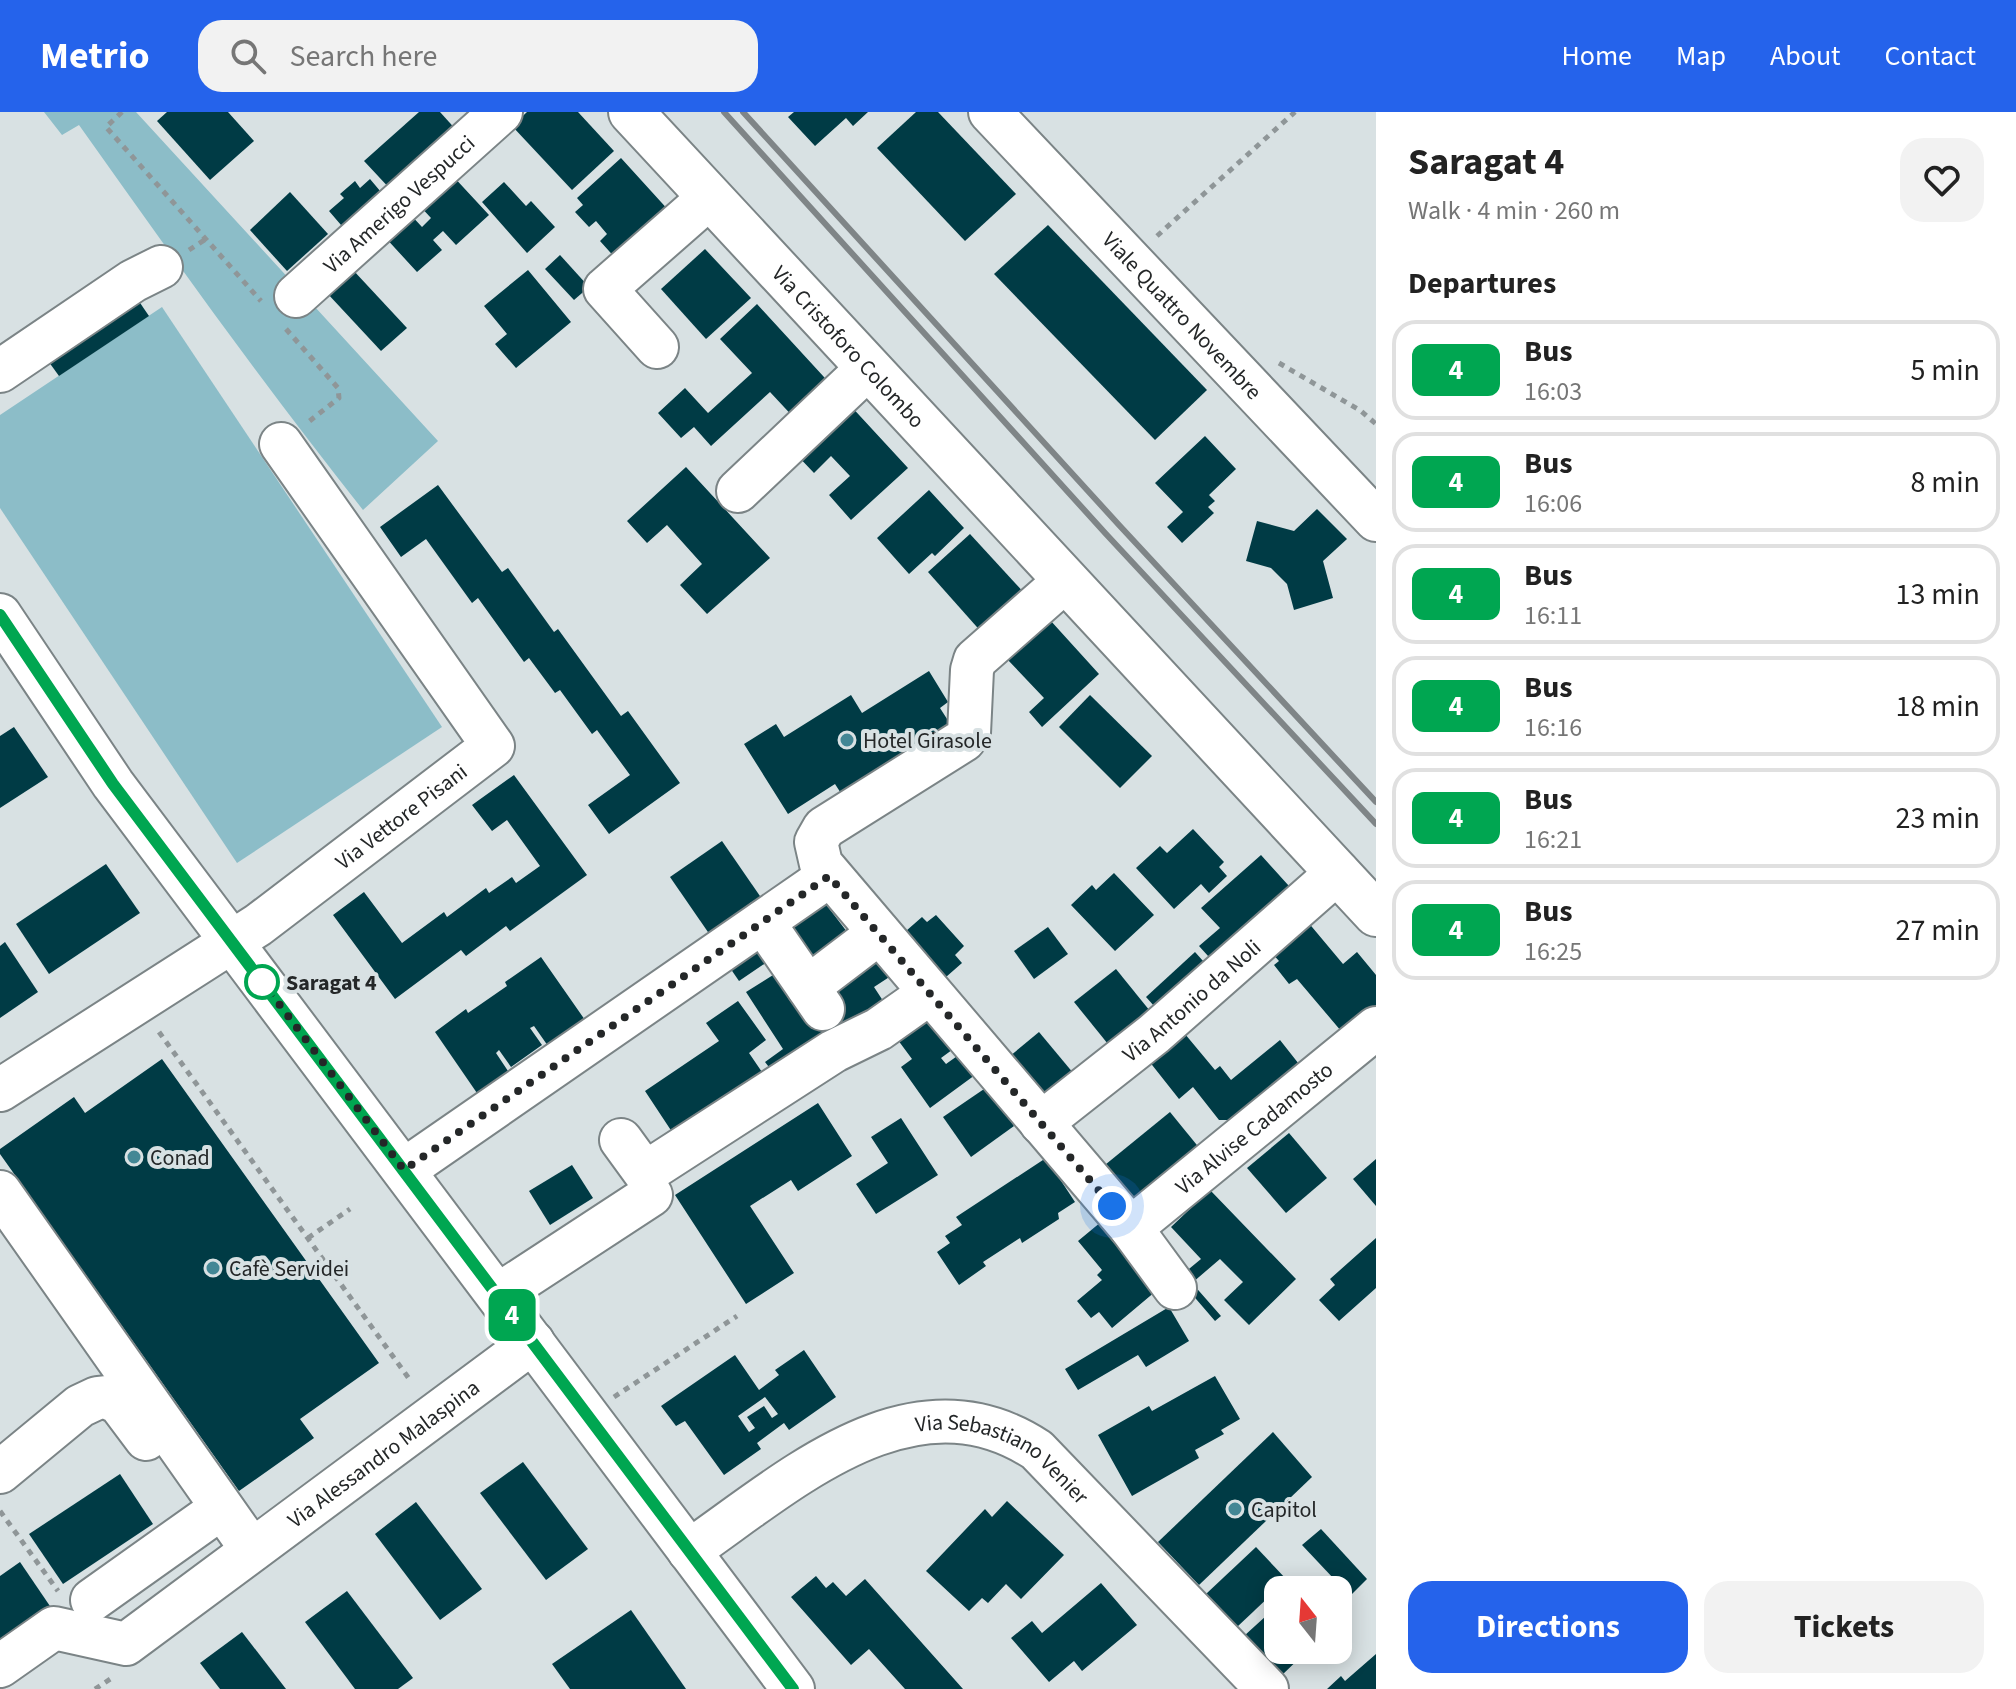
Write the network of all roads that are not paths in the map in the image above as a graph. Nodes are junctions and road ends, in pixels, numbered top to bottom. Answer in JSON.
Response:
{"nodes":[{"id":1,"x":501,"y":112,"type":"edge"},
{"id":2,"x":631,"y":112,"type":"edge"},
{"id":3,"x":990,"y":112,"type":"edge"},
{"id":4,"x":710,"y":197,"type":"junction"},
{"id":5,"x":161,"y":267,"type":"dead end"},
{"id":6,"x":282,"y":310,"type":"road end"},
{"id":7,"x":657,"y":347,"type":"dead end"},
{"id":8,"x":868,"y":368,"type":"junction"},
{"id":9,"x":0,"y":371,"type":"edge"},
{"id":10,"x":281,"y":444,"type":"road end"},
{"id":11,"x":738,"y":491,"type":"dead end"},
{"id":12,"x":1376,"y":520,"type":"edge"},
{"id":13,"x":1066,"y":580,"type":"junction"},
{"id":14,"x":7,"y":643,"type":"edge"},
{"id":15,"x":822,"y":859,"type":"junction"},
{"id":16,"x":1338,"y":872,"type":"junction"},
{"id":17,"x":1376,"y":914,"type":"edge"},
{"id":18,"x":763,"y":922,"type":"junction"},
{"id":19,"x":879,"y":933,"type":"junction"},
{"id":20,"x":231,"y":942,"type":"junction"},
{"id":21,"x":930,"y":993,"type":"junction"},
{"id":22,"x":1376,"y":1028,"type":"edge"},
{"id":23,"x":0,"y":1090,"type":"edge"},
{"id":24,"x":1041,"y":1123,"type":"junction"},
{"id":25,"x":621,"y":1140,"type":"dead end"},
{"id":26,"x":404,"y":1170,"type":"junction"},
{"id":27,"x":0,"y":1192,"type":"edge"},
{"id":28,"x":651,"y":1195,"type":"dead end"},
{"id":29,"x":1131,"y":1228,"type":"junction"},
{"id":30,"x":1175,"y":1288,"type":"dead end"},
{"id":31,"x":498,"y":1295,"type":"junction"},
{"id":32,"x":533,"y":1342,"type":"junction"},
{"id":33,"x":0,"y":1472,"type":"edge"},
{"id":34,"x":206,"y":1519,"type":"junction"},
{"id":35,"x":689,"y":1551,"type":"junction"},
{"id":36,"x":242,"y":1557,"type":"junction"},
{"id":37,"x":92,"y":1600,"type":"road end"},
{"id":38,"x":0,"y":1666,"type":"edge"},
{"id":39,"x":793,"y":1689,"type":"edge"},
{"id":40,"x":1267,"y":1689,"type":"edge"}],
"edges":[{"from":1,"to":6,"type":"street","name":"Via Amerigo Vespucci"},
{"from":2,"to":4,"type":"main road","name":"Via Cristoforo Colombo"},
{"from":3,"to":12,"type":"street","name":"Viale Quattro Novembre"},
{"from":4,"to":7,"type":"street"},
{"from":4,"to":8,"type":"main road","name":"Via Cristoforo Colombo"},
{"from":5,"to":9,"type":"street"},
{"from":8,"to":11,"type":"street"},
{"from":8,"to":13,"type":"main road","name":"Via Cristoforo Colombo"},
{"from":10,"to":20,"type":"street","name":"Via Vettore Pisani"},
{"from":13,"to":15,"type":"street"},
{"from":13,"to":16,"type":"main road","name":"Via Cristoforo Colombo"},
{"from":14,"to":20,"type":"street"},
{"from":15,"to":18,"type":"street"},
{"from":15,"to":19,"type":"street"},
{"from":16,"to":17,"type":"main road","name":"Via Cristoforo Colombo"},
{"from":16,"to":24,"type":"street","name":"Via Antonio da Noli"},
{"from":18,"to":19,"type":"street"},
{"from":18,"to":26,"type":"street"},
{"from":19,"to":21,"type":"street"},
{"from":20,"to":23,"type":"street","name":"Via Vettore Pisani"},
{"from":20,"to":26,"type":"street"},
{"from":21,"to":24,"type":"street"},
{"from":21,"to":25,"type":"street"},
{"from":22,"to":29,"type":"street","name":"Via Alvise Cadamosto"},
{"from":24,"to":29,"type":"street"},
{"from":26,"to":31,"type":"street"},
{"from":27,"to":36,"type":"street"},
{"from":28,"to":31,"type":"street"},
{"from":29,"to":30,"type":"street"},
{"from":31,"to":32,"type":"street"},
{"from":32,"to":35,"type":"street"},
{"from":32,"to":36,"type":"street","name":"Via Alessandro Malaspina"},
{"from":33,"to":34,"type":"street"},
{"from":34,"to":36,"type":"street"},
{"from":34,"to":37,"type":"street"},
{"from":35,"to":39,"type":"street"},
{"from":35,"to":40,"type":"street","name":"Via Sebastiano Venier"},
{"from":36,"to":38,"type":"street","name":"Via Alessandro Malaspina"}]}
